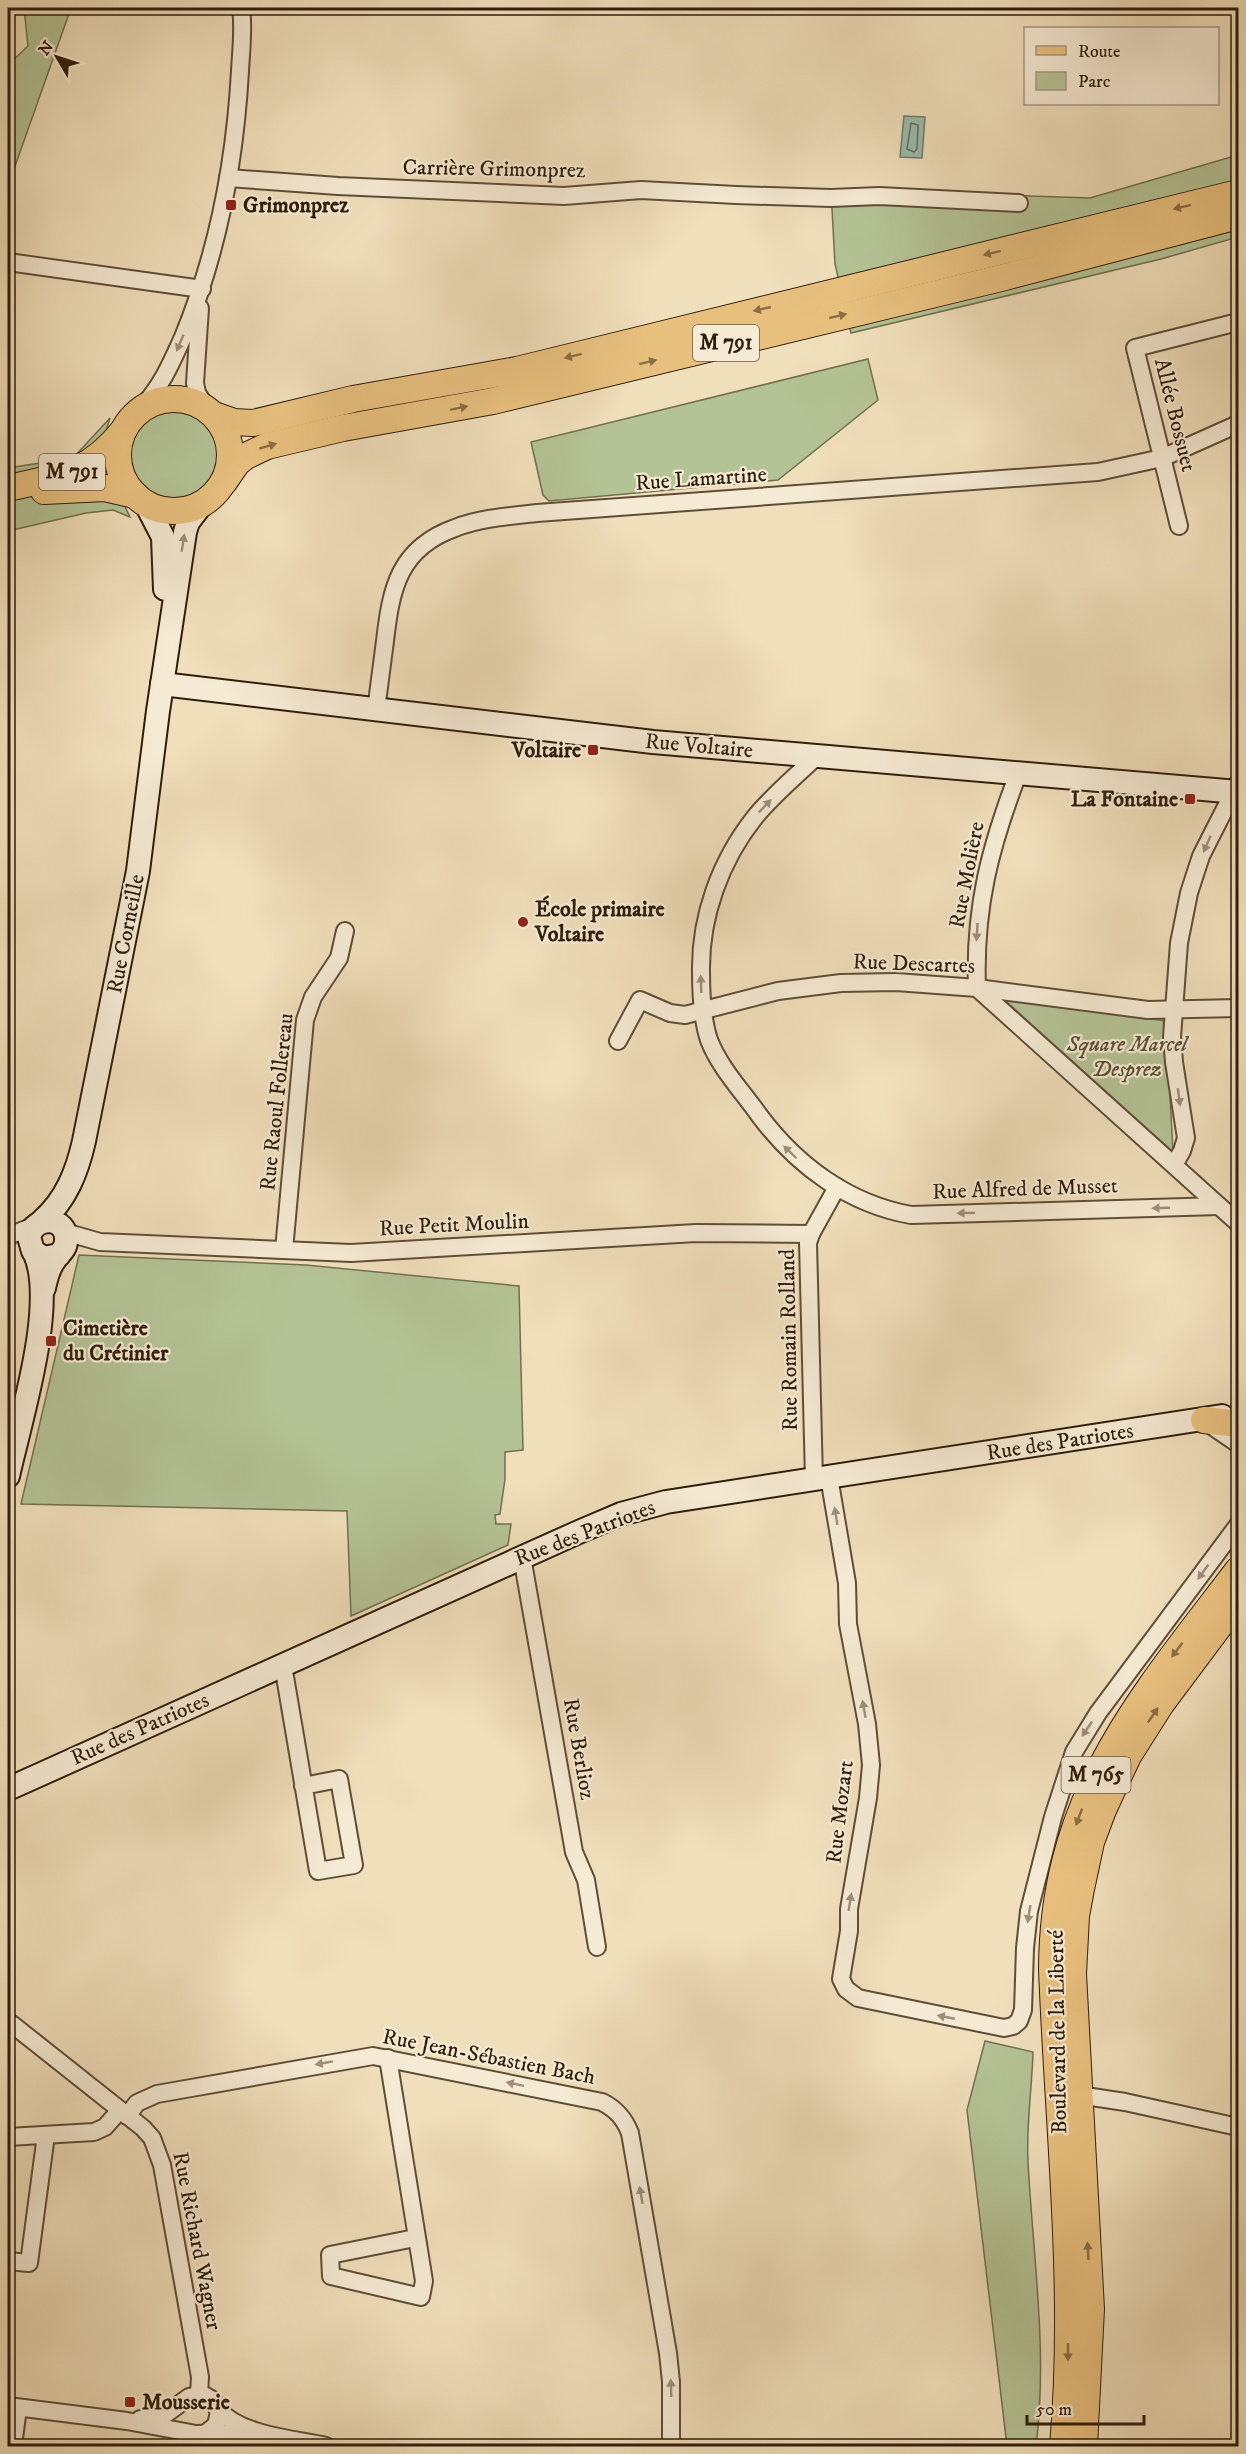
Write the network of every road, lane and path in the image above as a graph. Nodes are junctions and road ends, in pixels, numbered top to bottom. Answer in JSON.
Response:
{"nodes":[{"id":1,"x":241,"y":8,"type":"edge"},
{"id":2,"x":228,"y":178,"type":"junction"},
{"id":3,"x":1239,"y":193,"type":"edge"},
{"id":4,"x":1019,"y":203,"type":"dead end"},
{"id":5,"x":1239,"y":216,"type":"edge"},
{"id":6,"x":8,"y":262,"type":"edge"},
{"id":7,"x":202,"y":289,"type":"junction"},
{"id":8,"x":1239,"y":322,"type":"edge"},
{"id":9,"x":139,"y":410,"type":"junction"},
{"id":10,"x":211,"y":412,"type":"junction"},
{"id":11,"x":1239,"y":424,"type":"edge"},
{"id":12,"x":123,"y":431,"type":"junction"},
{"id":13,"x":1162,"y":458,"type":"junction"},
{"id":14,"x":224,"y":482,"type":"junction"},
{"id":15,"x":8,"y":488,"type":"edge"},
{"id":16,"x":8,"y":493,"type":"edge"},
{"id":17,"x":140,"y":500,"type":"junction"},
{"id":18,"x":201,"y":505,"type":"junction"},
{"id":19,"x":1179,"y":526,"type":"dead end"},
{"id":20,"x":162,"y":684,"type":"junction"},
{"id":21,"x":376,"y":710,"type":"junction"},
{"id":22,"x":817,"y":756,"type":"junction"},
{"id":23,"x":1018,"y":774,"type":"junction"},
{"id":24,"x":1237,"y":789,"type":"edge"},
{"id":25,"x":345,"y":931,"type":"dead end"},
{"id":26,"x":977,"y":988,"type":"junction"},
{"id":27,"x":1239,"y":1008,"type":"edge"},
{"id":28,"x":703,"y":1011,"type":"junction"},
{"id":29,"x":1174,"y":1011,"type":"junction"},
{"id":30,"x":618,"y":1041,"type":"dead end"},
{"id":31,"x":1174,"y":1165,"type":"junction"},
{"id":32,"x":837,"y":1187,"type":"junction"},
{"id":33,"x":1219,"y":1206,"type":"junction"},
{"id":34,"x":1239,"y":1223,"type":"edge"},
{"id":35,"x":811,"y":1234,"type":"junction"},
{"id":36,"x":54,"y":1235,"type":"junction"},
{"id":37,"x":8,"y":1236,"type":"edge"},
{"id":38,"x":8,"y":1241,"type":"edge"},
{"id":39,"x":33,"y":1251,"type":"junction"},
{"id":40,"x":284,"y":1251,"type":"junction"},
{"id":41,"x":42,"y":1296,"type":"junction"},
{"id":42,"x":1239,"y":1412,"type":"edge"},
{"id":43,"x":1203,"y":1420,"type":"junction"},
{"id":44,"x":1239,"y":1422,"type":"edge"},
{"id":45,"x":1239,"y":1444,"type":"edge"},
{"id":46,"x":8,"y":1476,"type":"edge"},
{"id":47,"x":821,"y":1478,"type":"junction"},
{"id":48,"x":1238,"y":1525,"type":"edge"},
{"id":49,"x":522,"y":1557,"type":"junction"},
{"id":50,"x":1239,"y":1570,"type":"edge"},
{"id":51,"x":1239,"y":1601,"type":"edge"},
{"id":52,"x":284,"y":1665,"type":"junction"},
{"id":53,"x":303,"y":1786,"type":"junction"},
{"id":54,"x":8,"y":1789,"type":"edge"},
{"id":55,"x":597,"y":1947,"type":"dead end"},
{"id":56,"x":8,"y":2021,"type":"edge"},
{"id":57,"x":1004,"y":2028,"type":"joint"},
{"id":58,"x":388,"y":2058,"type":"junction"},
{"id":59,"x":1068,"y":2093,"type":"junction"},
{"id":60,"x":124,"y":2113,"type":"junction"},
{"id":61,"x":1239,"y":2127,"type":"edge"},
{"id":62,"x":46,"y":2135,"type":"junction"},
{"id":63,"x":8,"y":2137,"type":"edge"},
{"id":64,"x":416,"y":2238,"type":"junction"},
{"id":65,"x":8,"y":2261,"type":"edge"},
{"id":66,"x":199,"y":2394,"type":"junction"},
{"id":67,"x":182,"y":2403,"type":"junction"},
{"id":68,"x":13,"y":2407,"type":"edge"},
{"id":69,"x":218,"y":2409,"type":"junction"},
{"id":70,"x":127,"y":2421,"type":"junction"},
{"id":71,"x":198,"y":2432,"type":"junction"},
{"id":72,"x":271,"y":2443,"type":"edge"},
{"id":73,"x":13,"y":2446,"type":"edge"},
{"id":74,"x":326,"y":2446,"type":"edge"},
{"id":75,"x":671,"y":2446,"type":"edge"},
{"id":76,"x":1063,"y":2446,"type":"edge"},
{"id":77,"x":1084,"y":2446,"type":"edge"}],
"edges":[{"from":1,"to":2,"type":"street"},
{"from":2,"to":4,"type":"street","name":"Carrière Grimonprez"},
{"from":2,"to":7,"type":"street"},
{"from":3,"to":10,"type":"main road","number":"M 791","one_way":true},
{"from":14,"to":5,"type":"main road","number":"M 791","one_way":true},
{"from":6,"to":7,"type":"street"},
{"from":7,"to":9,"type":"street","one_way":true},
{"from":7,"to":10,"type":"street"},
{"from":8,"to":13,"type":"street","name":"Allée Bossuet"},
{"from":9,"to":10,"type":"main road"},
{"from":9,"to":12,"type":"main road"},
{"from":10,"to":14,"type":"main road"},
{"from":11,"to":13,"type":"street","name":"Rue Lamartine"},
{"from":12,"to":15,"type":"main road","number":"M 791"},
{"from":12,"to":17,"type":"main road"},
{"from":13,"to":19,"type":"street","name":"Allée Bossuet"},
{"from":13,"to":21,"type":"street","name":"Rue Lamartine"},
{"from":14,"to":18,"type":"main road"},
{"from":16,"to":17,"type":"main road","number":"M 791"},
{"from":17,"to":18,"type":"main road"},
{"from":17,"to":20,"type":"street","name":"Rue Corneille"},
{"from":20,"to":18,"type":"street","name":"Rue Corneille","one_way":true},
{"from":20,"to":21,"type":"street","name":"Rue Voltaire"},
{"from":20,"to":36,"type":"street","name":"Rue Corneille"},
{"from":21,"to":22,"type":"street","name":"Rue Voltaire"},
{"from":22,"to":23,"type":"street","name":"Rue Voltaire"},
{"from":28,"to":22,"type":"street","one_way":true},
{"from":23,"to":24,"type":"street","name":"Rue Voltaire"},
{"from":23,"to":26,"type":"street","name":"Rue Molière","one_way":true},
{"from":24,"to":29,"type":"street","one_way":true},
{"from":25,"to":40,"type":"street","name":"Rue Raoul Follereau"},
{"from":26,"to":28,"type":"street","name":"Rue Descartes"},
{"from":26,"to":29,"type":"street","name":"Rue Descartes"},
{"from":26,"to":31,"type":"street"},
{"from":27,"to":29,"type":"street","name":"Rue Descartes"},
{"from":28,"to":30,"type":"street","name":"Rue Descartes"},
{"from":32,"to":28,"type":"street","one_way":true},
{"from":29,"to":31,"type":"street","one_way":true},
{"from":31,"to":33,"type":"street"},
{"from":33,"to":32,"type":"street","name":"Rue Alfred de Musset","one_way":true},
{"from":32,"to":35,"type":"street","name":"Rue Romain Rolland"},
{"from":33,"to":34,"type":"street"},
{"from":35,"to":40,"type":"street","name":"Rue Petit Moulin"},
{"from":35,"to":47,"type":"street","name":"Rue Romain Rolland"},
{"from":36,"to":37,"type":"street","name":"Rue Petit Moulin"},
{"from":36,"to":39,"type":"street"},
{"from":36,"to":40,"type":"street","name":"Rue Petit Moulin"},
{"from":36,"to":41,"type":"street","name":"Rue Corneille"},
{"from":38,"to":39,"type":"street"},
{"from":39,"to":41,"type":"street","name":"Rue Corneille"},
{"from":41,"to":46,"type":"street","name":"Rue Corneille"},
{"from":42,"to":43,"type":"street","name":"Rue des Patriotes"},
{"from":43,"to":44,"type":"main road"},
{"from":43,"to":45,"type":"street"},
{"from":43,"to":47,"type":"street","name":"Rue des Patriotes"},
{"from":47,"to":49,"type":"street","name":"Rue des Patriotes"},
{"from":57,"to":47,"type":"street","name":"Rue Mozart","one_way":true},
{"from":48,"to":57,"type":"street","name":"Boulevard de la Liberté","one_way":true},
{"from":49,"to":52,"type":"street","name":"Rue des Patriotes"},
{"from":49,"to":55,"type":"street","name":"Rue Berlioz"},
{"from":50,"to":59,"type":"main road","name":"Boulevard de la Liberté","number":"M 765","one_way":true},
{"from":59,"to":51,"type":"main road","name":"Boulevard de la Liberté","number":"M 765","one_way":true},
{"from":52,"to":53,"type":"street"},
{"from":52,"to":54,"type":"street","name":"Rue des Patriotes"},
{"from":53,"to":53,"type":"street"},
{"from":56,"to":60,"type":"street","name":"Rue Richard Wagner"},
{"from":58,"to":60,"type":"street","name":"Rue Jean-Sébastien Bach","one_way":true},
{"from":58,"to":64,"type":"street"},
{"from":75,"to":58,"type":"street","name":"Rue Jean-Sébastien Bach","one_way":true},
{"from":59,"to":61,"type":"street"},
{"from":59,"to":76,"type":"main road","name":"Boulevard de la Liberté","number":"M 765","one_way":true},
{"from":77,"to":59,"type":"main road","name":"Boulevard de la Liberté","number":"M 765","one_way":true},
{"from":60,"to":62,"type":"street","name":"Rue Jean-Sébastien Bach"},
{"from":60,"to":66,"type":"street","name":"Rue Richard Wagner"},
{"from":62,"to":63,"type":"street","name":"Rue Jean-Sébastien Bach"},
{"from":62,"to":65,"type":"street"},
{"from":64,"to":64,"type":"street"},
{"from":66,"to":67,"type":"street"},
{"from":66,"to":69,"type":"street"},
{"from":67,"to":70,"type":"street"},
{"from":67,"to":71,"type":"street"},
{"from":68,"to":70,"type":"street"},
{"from":68,"to":73,"type":"street"},
{"from":69,"to":71,"type":"street"},
{"from":69,"to":72,"type":"street"},
{"from":70,"to":71,"type":"street"},
{"from":71,"to":72,"type":"street"},
{"from":72,"to":74,"type":"street"}]}
